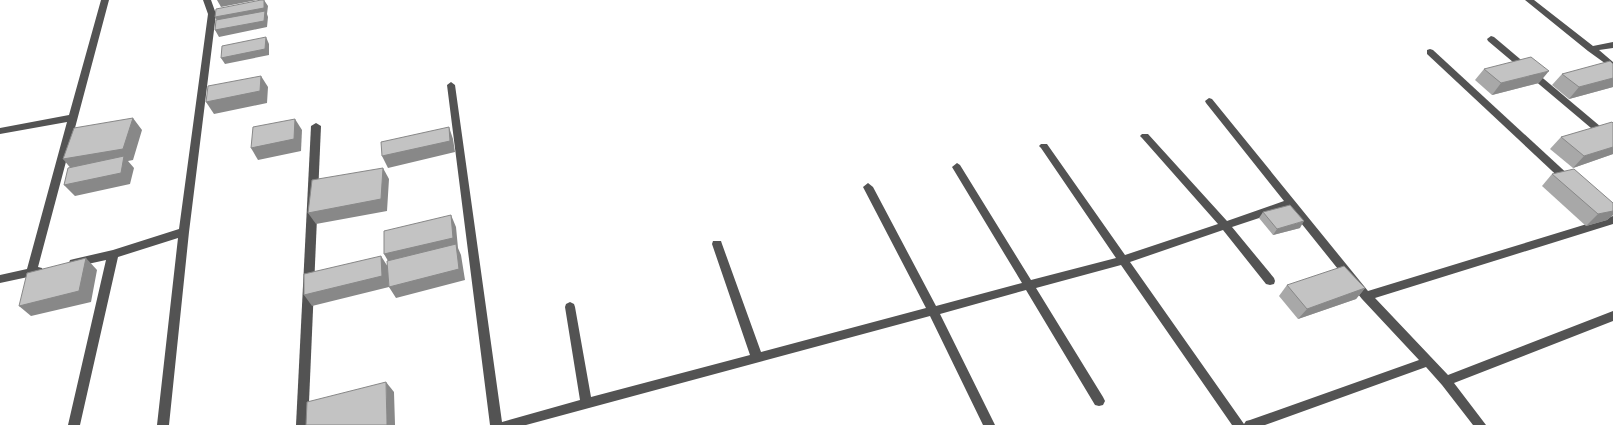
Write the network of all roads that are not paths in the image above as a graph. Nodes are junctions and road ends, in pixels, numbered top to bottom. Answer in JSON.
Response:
{"nodes":[{"id":1,"x":105,"y":0,"type":"edge"},
{"id":2,"x":207,"y":0,"type":"edge"},
{"id":3,"x":1532,"y":0,"type":"edge"},
{"id":4,"x":1491,"y":39,"type":"dead end"},
{"id":5,"x":1613,"y":44,"type":"edge"},
{"id":6,"x":1591,"y":49,"type":"junction"},
{"id":7,"x":1430,"y":52,"type":"dead end"},
{"id":8,"x":1613,"y":66,"type":"edge"},
{"id":9,"x":451,"y":85,"type":"dead end"},
{"id":10,"x":1209,"y":101,"type":"dead end"},
{"id":11,"x":73,"y":118,"type":"junction"},
{"id":12,"x":316,"y":126,"type":"dead end"},
{"id":13,"x":0,"y":131,"type":"edge"},
{"id":14,"x":1145,"y":136,"type":"dead end"},
{"id":15,"x":1613,"y":142,"type":"edge"},
{"id":16,"x":1044,"y":146,"type":"dead end"},
{"id":17,"x":957,"y":167,"type":"dead end"},
{"id":18,"x":868,"y":187,"type":"dead end"},
{"id":19,"x":1575,"y":187,"type":"edge"},
{"id":20,"x":1291,"y":202,"type":"junction"},
{"id":21,"x":1610,"y":218,"type":"edge"},
{"id":22,"x":1225,"y":225,"type":"junction"},
{"id":23,"x":184,"y":232,"type":"junction"},
{"id":24,"x":717,"y":244,"type":"dead end"},
{"id":25,"x":113,"y":254,"type":"junction"},
{"id":26,"x":1123,"y":260,"type":"junction"},
{"id":27,"x":67,"y":264,"type":"edge"},
{"id":28,"x":49,"y":268,"type":"edge"},
{"id":29,"x":31,"y":273,"type":"junction"},
{"id":30,"x":0,"y":280,"type":"edge"},
{"id":31,"x":1270,"y":281,"type":"dead end"},
{"id":32,"x":1030,"y":285,"type":"junction"},
{"id":33,"x":1366,"y":296,"type":"junction"},
{"id":34,"x":570,"y":307,"type":"dead end"},
{"id":35,"x":933,"y":311,"type":"junction"},
{"id":36,"x":1613,"y":316,"type":"edge"},
{"id":37,"x":756,"y":358,"type":"junction"},
{"id":38,"x":1428,"y":362,"type":"junction"},
{"id":39,"x":1446,"y":382,"type":"junction"},
{"id":40,"x":1099,"y":400,"type":"dead end"},
{"id":41,"x":586,"y":404,"type":"junction"},
{"id":42,"x":74,"y":425,"type":"edge"},
{"id":43,"x":163,"y":425,"type":"edge"},
{"id":44,"x":302,"y":425,"type":"edge"},
{"id":45,"x":496,"y":425,"type":"edge"},
{"id":46,"x":506,"y":425,"type":"edge"},
{"id":47,"x":989,"y":425,"type":"edge"},
{"id":48,"x":1239,"y":425,"type":"edge"},
{"id":49,"x":1250,"y":425,"type":"edge"},
{"id":50,"x":1480,"y":425,"type":"edge"}],
"edges":[{"from":1,"to":11,"type":"street"},
{"from":2,"to":23,"type":"street"},
{"from":3,"to":6,"type":"street"},
{"from":4,"to":15,"type":"street"},
{"from":5,"to":6,"type":"street"},
{"from":6,"to":8,"type":"street"},
{"from":7,"to":19,"type":"street"},
{"from":9,"to":45,"type":"street"},
{"from":10,"to":20,"type":"street"},
{"from":11,"to":13,"type":"street"},
{"from":11,"to":29,"type":"street"},
{"from":12,"to":44,"type":"street"},
{"from":14,"to":22,"type":"street"},
{"from":16,"to":26,"type":"street"},
{"from":17,"to":32,"type":"street"},
{"from":18,"to":35,"type":"street"},
{"from":20,"to":22,"type":"street"},
{"from":20,"to":33,"type":"street"},
{"from":21,"to":33,"type":"street"},
{"from":22,"to":26,"type":"street"},
{"from":22,"to":31,"type":"street"},
{"from":23,"to":25,"type":"street"},
{"from":23,"to":43,"type":"street"},
{"from":24,"to":37,"type":"street"},
{"from":25,"to":27,"type":"street"},
{"from":25,"to":42,"type":"street"},
{"from":26,"to":32,"type":"street"},
{"from":26,"to":48,"type":"street"},
{"from":28,"to":29,"type":"street"},
{"from":29,"to":30,"type":"street"},
{"from":32,"to":35,"type":"street"},
{"from":32,"to":40,"type":"street"},
{"from":33,"to":38,"type":"street"},
{"from":34,"to":41,"type":"street"},
{"from":35,"to":37,"type":"street"},
{"from":35,"to":47,"type":"street"},
{"from":36,"to":39,"type":"street"},
{"from":37,"to":41,"type":"street"},
{"from":38,"to":39,"type":"street"},
{"from":38,"to":49,"type":"street"},
{"from":39,"to":50,"type":"street"},
{"from":41,"to":46,"type":"street"}]}
